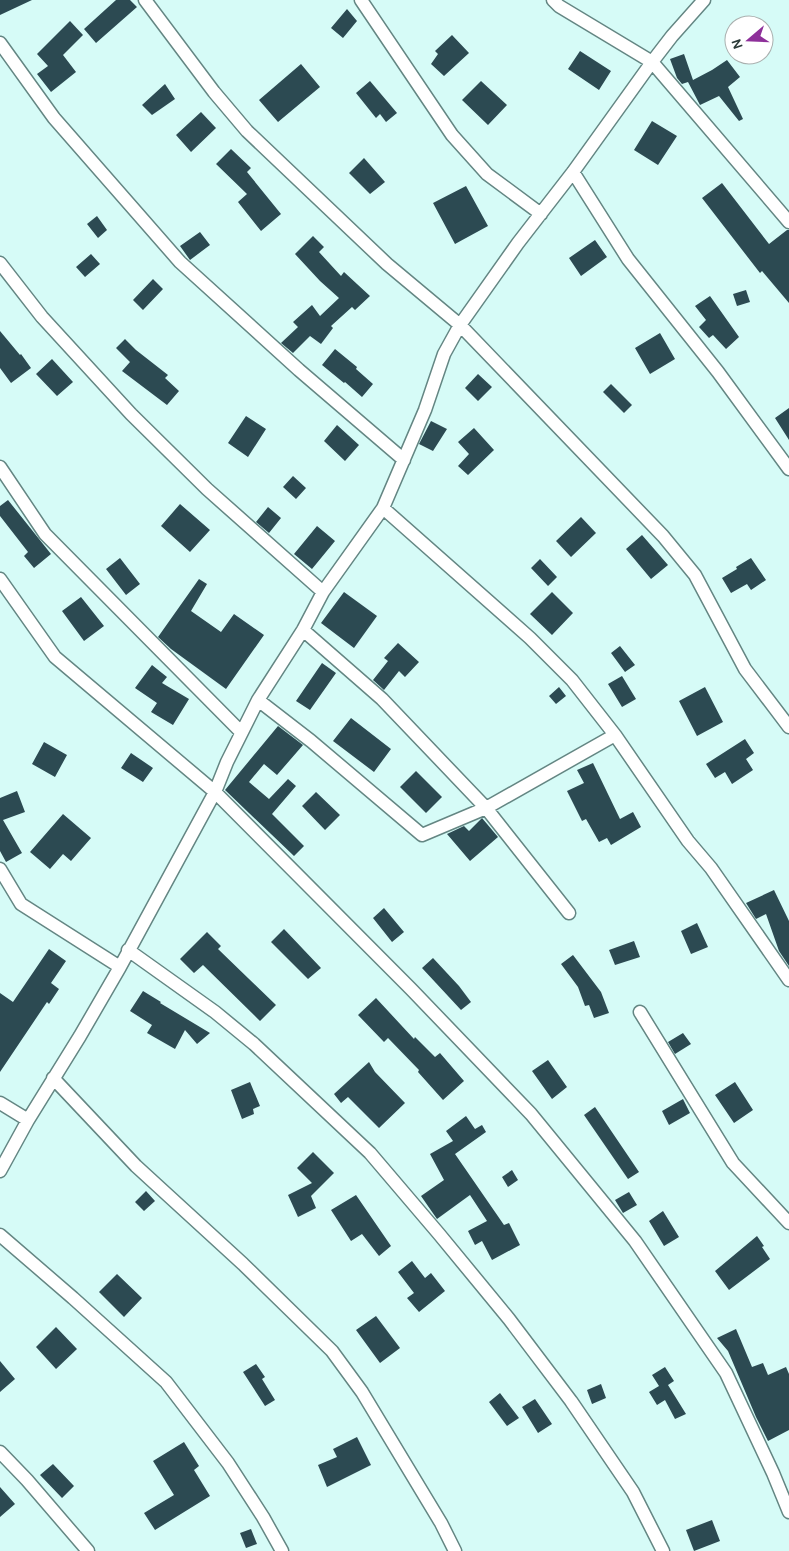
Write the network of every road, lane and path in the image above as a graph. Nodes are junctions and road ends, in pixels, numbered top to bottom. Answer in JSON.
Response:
{"nodes":[{"id":1,"x":145,"y":0,"type":"edge"},
{"id":2,"x":361,"y":0,"type":"edge"},
{"id":3,"x":704,"y":0,"type":"edge"},
{"id":4,"x":559,"y":2,"type":"edge"},
{"id":5,"x":0,"y":42,"type":"edge"},
{"id":6,"x":652,"y":62,"type":"junction"},
{"id":7,"x":574,"y":172,"type":"junction"},
{"id":8,"x":541,"y":214,"type":"junction"},
{"id":9,"x":789,"y":222,"type":"edge"},
{"id":10,"x":0,"y":263,"type":"edge"},
{"id":11,"x":460,"y":325,"type":"junction"},
{"id":12,"x":404,"y":460,"type":"junction"},
{"id":13,"x":0,"y":467,"type":"edge"},
{"id":14,"x":789,"y":469,"type":"edge"},
{"id":15,"x":383,"y":508,"type":"junction"},
{"id":16,"x":0,"y":579,"type":"edge"},
{"id":17,"x":323,"y":592,"type":"junction"},
{"id":18,"x":303,"y":630,"type":"junction"},
{"id":19,"x":258,"y":700,"type":"junction"},
{"id":20,"x":789,"y":727,"type":"edge"},
{"id":21,"x":241,"y":732,"type":"junction"},
{"id":22,"x":615,"y":735,"type":"junction"},
{"id":23,"x":215,"y":792,"type":"junction"},
{"id":24,"x":486,"y":808,"type":"junction"},
{"id":25,"x":0,"y":869,"type":"edge"},
{"id":26,"x":569,"y":913,"type":"dead end"},
{"id":27,"x":128,"y":950,"type":"junction"},
{"id":28,"x":120,"y":967,"type":"junction"},
{"id":29,"x":789,"y":980,"type":"edge"},
{"id":30,"x":640,"y":1012,"type":"dead end"},
{"id":31,"x":53,"y":1078,"type":"junction"},
{"id":32,"x":0,"y":1103,"type":"edge"},
{"id":33,"x":28,"y":1120,"type":"junction"},
{"id":34,"x":0,"y":1171,"type":"edge"},
{"id":35,"x":789,"y":1223,"type":"edge"},
{"id":36,"x":0,"y":1235,"type":"edge"},
{"id":37,"x":0,"y":1452,"type":"edge"},
{"id":38,"x":789,"y":1512,"type":"edge"},
{"id":39,"x":88,"y":1551,"type":"edge"},
{"id":40,"x":282,"y":1551,"type":"edge"},
{"id":41,"x":455,"y":1551,"type":"edge"},
{"id":42,"x":663,"y":1551,"type":"edge"}],
"edges":[{"from":1,"to":11,"type":"street"},
{"from":2,"to":8,"type":"street"},
{"from":3,"to":6,"type":"street"},
{"from":4,"to":6,"type":"street"},
{"from":5,"to":12,"type":"street"},
{"from":6,"to":7,"type":"street"},
{"from":6,"to":9,"type":"street"},
{"from":7,"to":8,"type":"street"},
{"from":7,"to":14,"type":"street"},
{"from":8,"to":11,"type":"street"},
{"from":10,"to":17,"type":"street"},
{"from":11,"to":12,"type":"street"},
{"from":11,"to":20,"type":"street"},
{"from":12,"to":15,"type":"street"},
{"from":13,"to":21,"type":"street"},
{"from":15,"to":17,"type":"street"},
{"from":15,"to":22,"type":"street"},
{"from":16,"to":23,"type":"street"},
{"from":17,"to":18,"type":"street"},
{"from":18,"to":19,"type":"street"},
{"from":18,"to":24,"type":"street"},
{"from":19,"to":21,"type":"street"},
{"from":19,"to":24,"type":"street"},
{"from":21,"to":23,"type":"street"},
{"from":22,"to":24,"type":"street"},
{"from":22,"to":29,"type":"street"},
{"from":23,"to":27,"type":"street"},
{"from":23,"to":38,"type":"street"},
{"from":24,"to":26,"type":"street"},
{"from":25,"to":28,"type":"street"},
{"from":27,"to":28,"type":"street"},
{"from":27,"to":42,"type":"street"},
{"from":28,"to":31,"type":"street"},
{"from":30,"to":35,"type":"street"},
{"from":31,"to":33,"type":"street"},
{"from":31,"to":41,"type":"street"},
{"from":32,"to":33,"type":"street"},
{"from":33,"to":34,"type":"street"},
{"from":36,"to":40,"type":"street"},
{"from":37,"to":39,"type":"street"}]}
